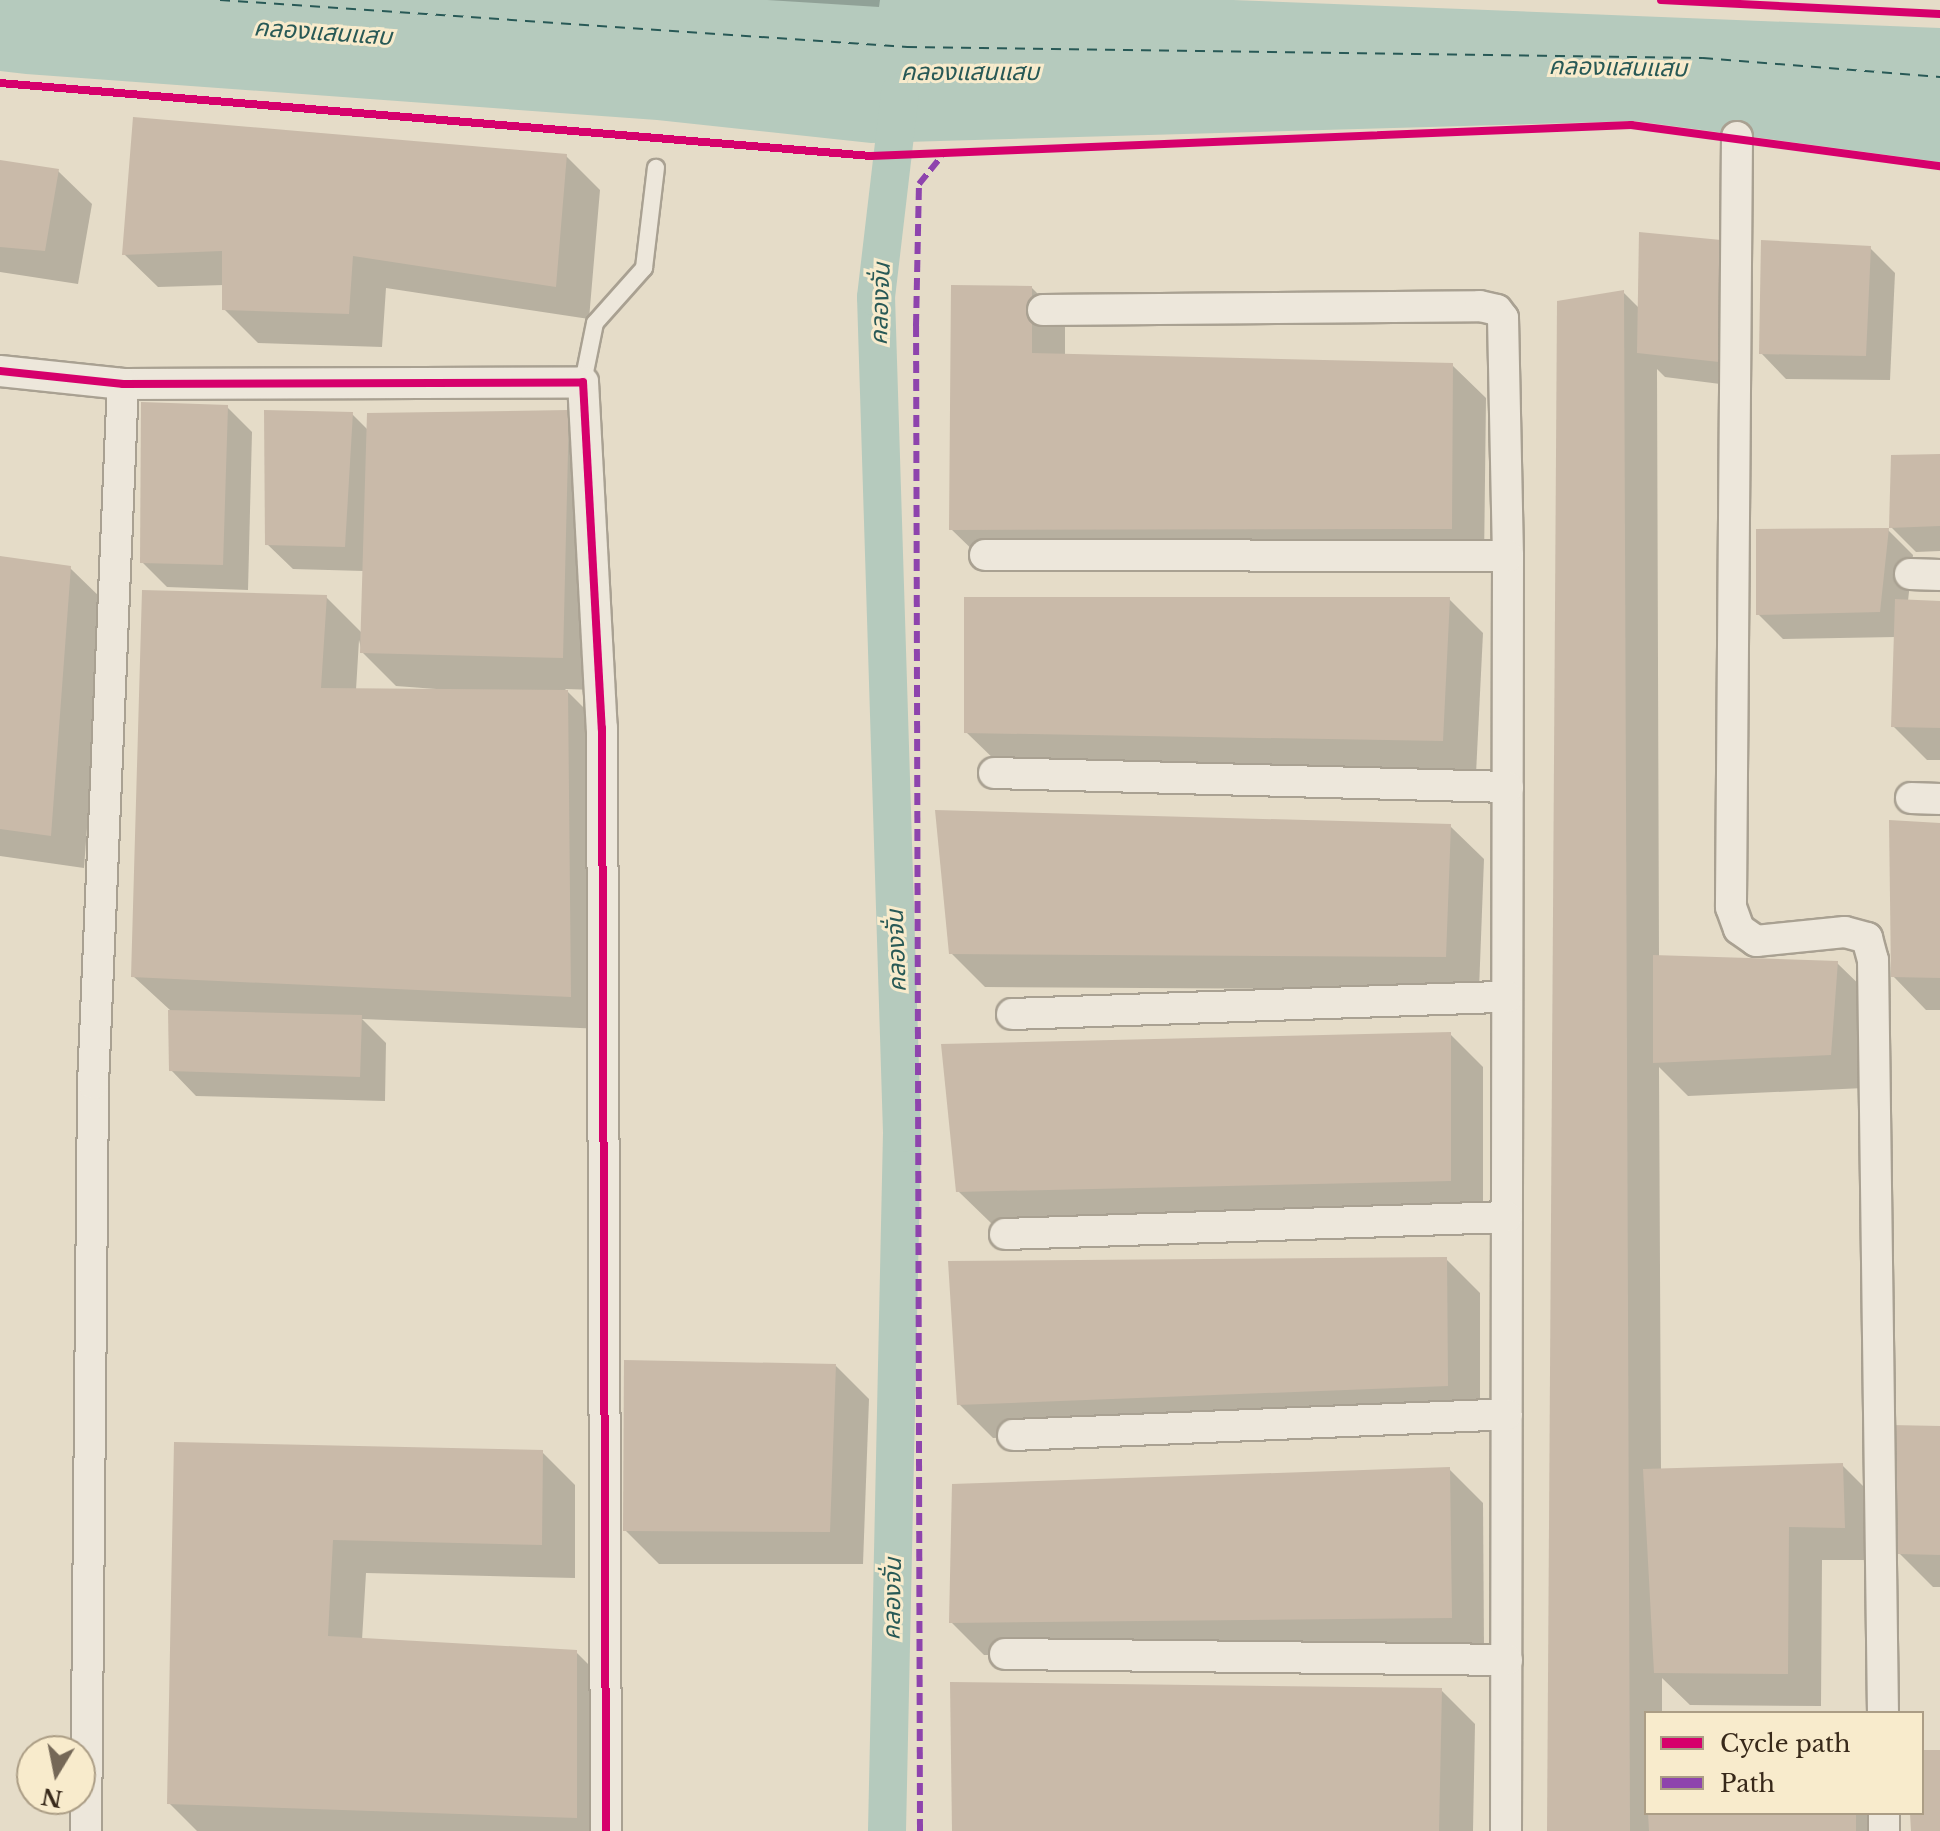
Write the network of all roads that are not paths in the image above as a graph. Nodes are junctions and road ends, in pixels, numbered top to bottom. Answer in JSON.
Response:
{"nodes":[{"id":1,"x":1737,"y":137,"type":"dead end"},
{"id":2,"x":656,"y":168,"type":"dead end"},
{"id":3,"x":1043,"y":310,"type":"dead end"},
{"id":4,"x":0,"y":371,"type":"edge"},
{"id":5,"x":583,"y":382,"type":"junction"},
{"id":6,"x":123,"y":384,"type":"junction"},
{"id":7,"x":985,"y":555,"type":"dead end"},
{"id":8,"x":1508,"y":556,"type":"junction"},
{"id":9,"x":994,"y":773,"type":"dead end"},
{"id":10,"x":1508,"y":787,"type":"junction"},
{"id":11,"x":1507,"y":997,"type":"junction"},
{"id":12,"x":1012,"y":1014,"type":"dead end"},
{"id":13,"x":1507,"y":1217,"type":"junction"},
{"id":14,"x":1005,"y":1234,"type":"dead end"},
{"id":15,"x":1507,"y":1414,"type":"junction"},
{"id":16,"x":1013,"y":1435,"type":"dead end"},
{"id":17,"x":1005,"y":1654,"type":"dead end"},
{"id":18,"x":1507,"y":1660,"type":"junction"},
{"id":19,"x":1883,"y":1711,"type":"edge"},
{"id":20,"x":86,"y":1831,"type":"edge"},
{"id":21,"x":606,"y":1831,"type":"edge"},
{"id":22,"x":1506,"y":1831,"type":"edge"}],
"edges":[{"from":1,"to":19,"type":"street"},
{"from":2,"to":5,"type":"lane"},
{"from":3,"to":8,"type":"street"},
{"from":4,"to":6,"type":"street"},
{"from":5,"to":6,"type":"street"},
{"from":5,"to":21,"type":"street"},
{"from":6,"to":20,"type":"street"},
{"from":7,"to":8,"type":"street"},
{"from":8,"to":10,"type":"street"},
{"from":9,"to":10,"type":"street"},
{"from":10,"to":11,"type":"street"},
{"from":11,"to":12,"type":"street"},
{"from":11,"to":13,"type":"street"},
{"from":13,"to":14,"type":"street"},
{"from":13,"to":15,"type":"street"},
{"from":15,"to":16,"type":"street"},
{"from":15,"to":18,"type":"street"},
{"from":17,"to":18,"type":"street"},
{"from":18,"to":22,"type":"street"}]}
